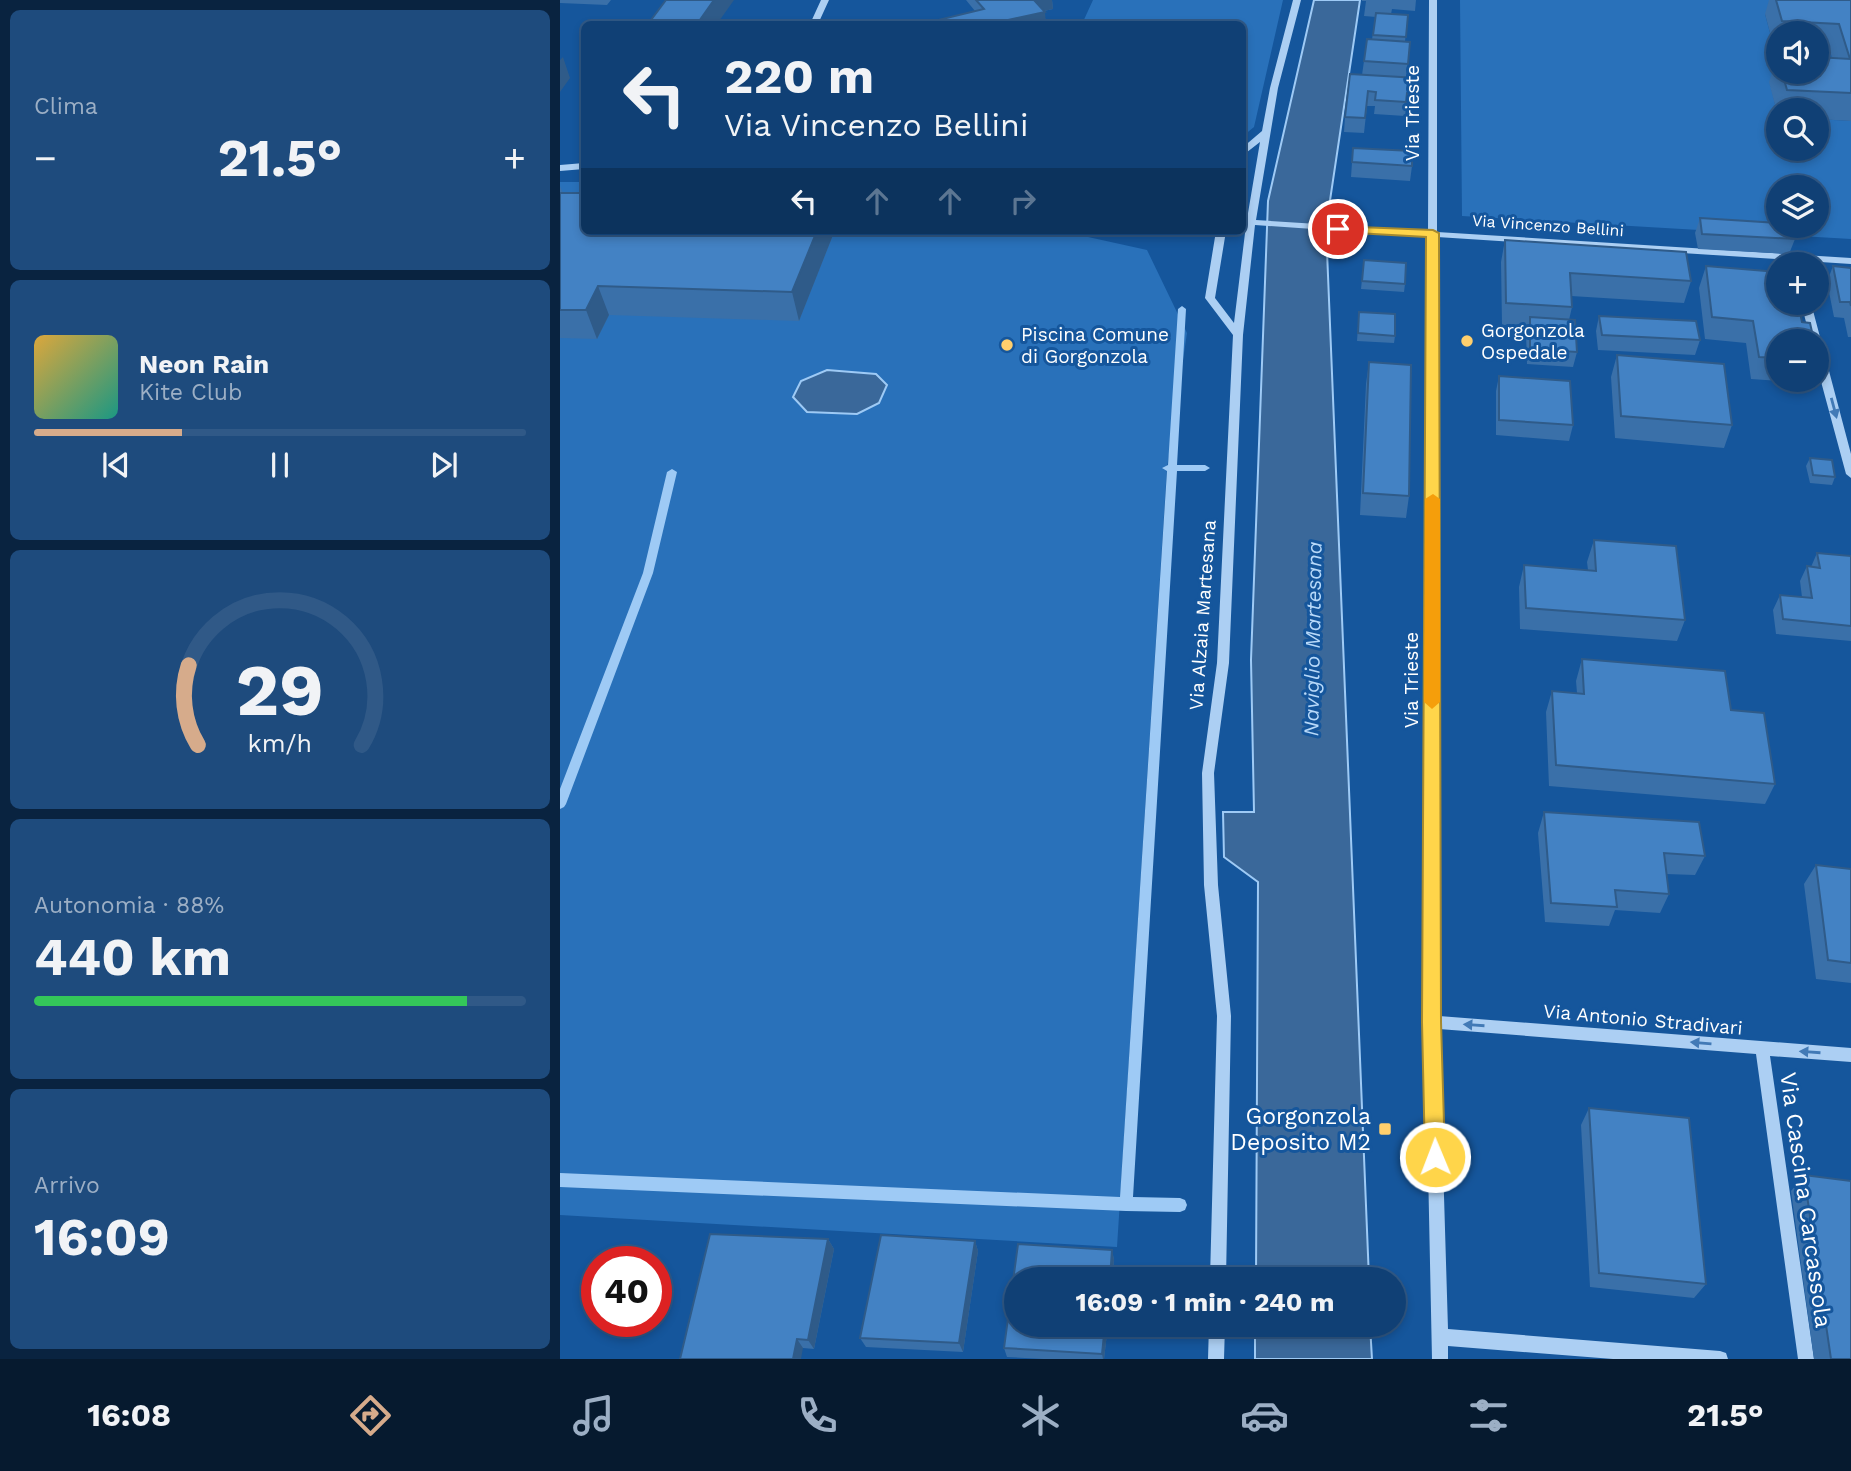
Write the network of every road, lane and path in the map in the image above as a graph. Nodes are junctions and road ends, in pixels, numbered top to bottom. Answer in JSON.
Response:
{"nodes":[{"id":1,"x":825,"y":0,"type":"edge"},
{"id":2,"x":1297,"y":0,"type":"edge"},
{"id":3,"x":1433,"y":0,"type":"edge"},
{"id":4,"x":815,"y":21,"type":"edge"},
{"id":5,"x":1268,"y":131,"type":"junction"},
{"id":6,"x":1246,"y":150,"type":"edge"},
{"id":7,"x":581,"y":166,"type":"edge"},
{"id":8,"x":560,"y":168,"type":"edge"},
{"id":9,"x":1246,"y":222,"type":"edge"},
{"id":10,"x":1433,"y":233,"type":"junction"},
{"id":11,"x":1220,"y":235,"type":"edge"},
{"id":12,"x":1766,"y":259,"type":"edge"},
{"id":13,"x":1829,"y":261,"type":"edge"},
{"id":14,"x":1851,"y":261,"type":"edge"},
{"id":15,"x":1238,"y":335,"type":"junction"},
{"id":16,"x":1829,"y":390,"type":"edge"},
{"id":17,"x":1851,"y":474,"type":"edge"},
{"id":18,"x":1432,"y":1022,"type":"junction"},
{"id":19,"x":1762,"y":1048,"type":"junction"},
{"id":20,"x":1851,"y":1055,"type":"edge"},
{"id":21,"x":1218,"y":1267,"type":"edge"},
{"id":22,"x":1217,"y":1337,"type":"edge"},
{"id":23,"x":1439,"y":1337,"type":"junction"},
{"id":24,"x":1216,"y":1359,"type":"edge"},
{"id":25,"x":1440,"y":1359,"type":"edge"},
{"id":26,"x":1720,"y":1359,"type":"edge"},
{"id":27,"x":1806,"y":1359,"type":"edge"}],
"edges":[{"from":1,"to":4,"type":"street"},
{"from":2,"to":5,"type":"street","name":"Via Alzaia Martesana"},
{"from":3,"to":10,"type":"street","name":"Via Trieste"},
{"from":5,"to":6,"type":"street"},
{"from":5,"to":15,"type":"street","name":"Via Alzaia Martesana"},
{"from":7,"to":8,"type":"street"},
{"from":9,"to":10,"type":"street","name":"Via Vincenzo Bellini"},
{"from":10,"to":12,"type":"street","name":"Via Vincenzo Bellini"},
{"from":10,"to":18,"type":"street","name":"Via Trieste"},
{"from":11,"to":15,"type":"street"},
{"from":13,"to":14,"type":"street","name":"Via Vincenzo Bellini"},
{"from":15,"to":21,"type":"street","name":"Via Alzaia Martesana"},
{"from":16,"to":17,"type":"street","one_way":true},
{"from":19,"to":18,"type":"street","name":"Via Antonio Stradivari","one_way":true},
{"from":18,"to":23,"type":"street","name":"Via Trieste"},
{"from":20,"to":19,"type":"street","name":"Via Antonio Stradivari","one_way":true},
{"from":19,"to":27,"type":"street","name":"Via Cascina Carcassola"},
{"from":22,"to":24,"type":"street"},
{"from":23,"to":25,"type":"street","name":"Via Trieste"},
{"from":23,"to":26,"type":"street"}]}
